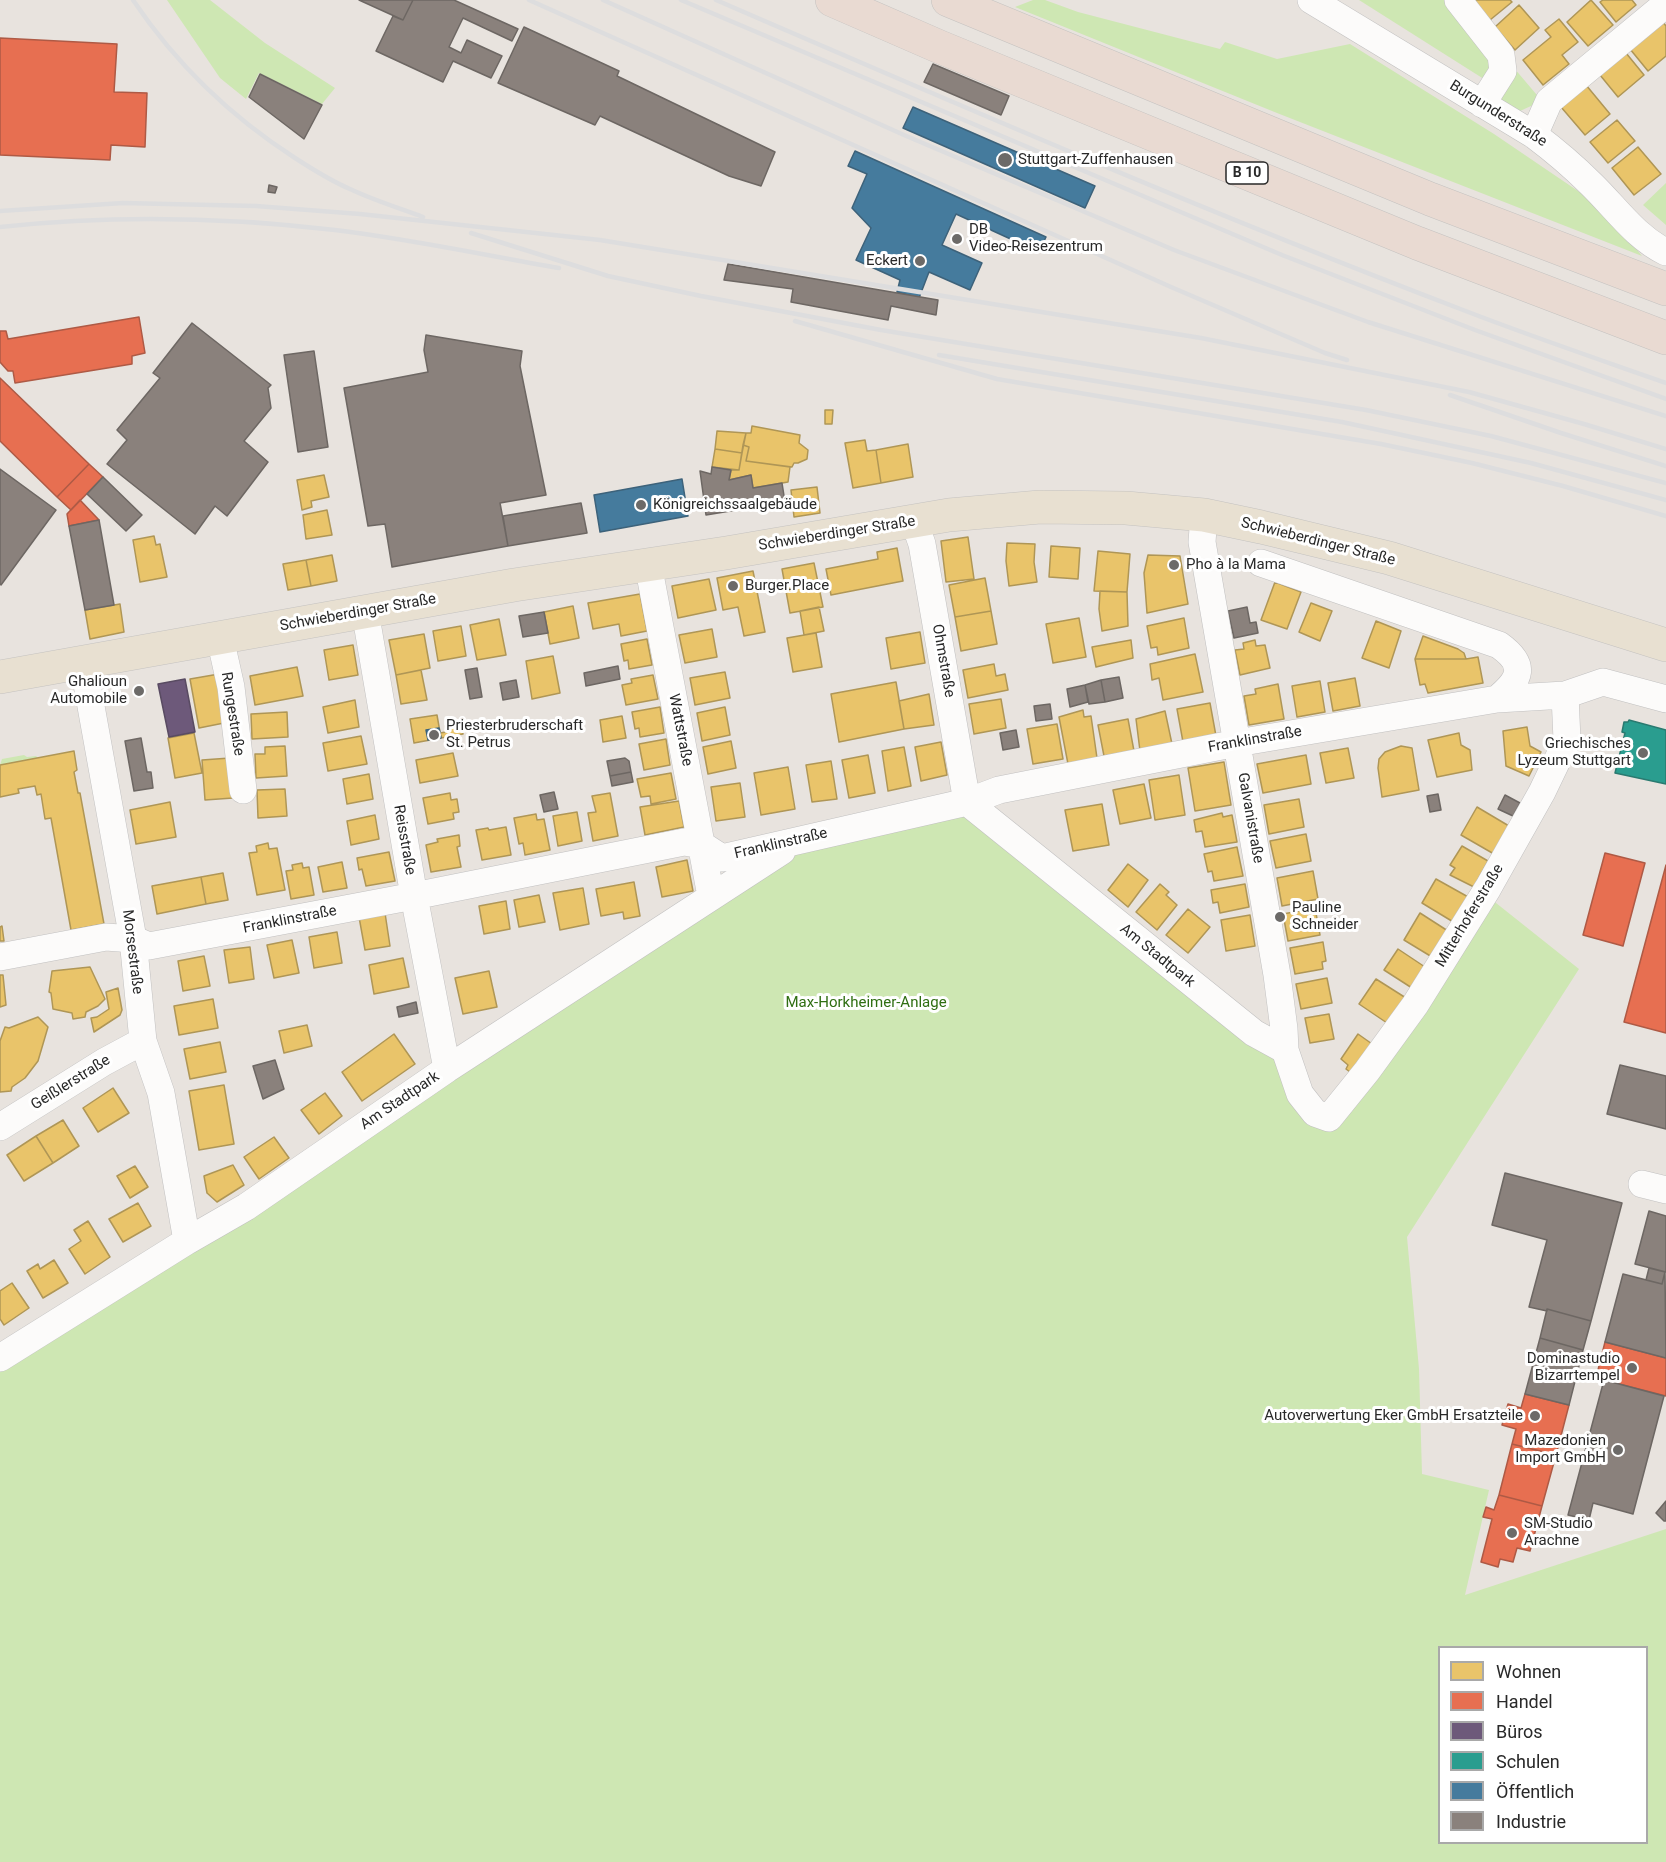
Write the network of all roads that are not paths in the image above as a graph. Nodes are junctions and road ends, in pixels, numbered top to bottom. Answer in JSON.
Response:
{"nodes":[{"id":1,"x":832,"y":0,"type":"edge"},
{"id":2,"x":948,"y":0,"type":"edge"},
{"id":3,"x":1311,"y":0,"type":"edge"},
{"id":4,"x":1458,"y":0,"type":"edge"},
{"id":5,"x":1666,"y":4,"type":"edge"},
{"id":6,"x":1482,"y":104,"type":"junction"},
{"id":7,"x":1534,"y":135,"type":"junction"},
{"id":8,"x":1666,"y":252,"type":"edge"},
{"id":9,"x":1666,"y":290,"type":"edge"},
{"id":10,"x":1666,"y":338,"type":"edge"},
{"id":11,"x":1204,"y":515,"type":"junction"},
{"id":12,"x":914,"y":521,"type":"junction"},
{"id":13,"x":1261,"y":563,"type":"dead end"},
{"id":14,"x":648,"y":564,"type":"junction"},
{"id":15,"x":365,"y":611,"type":"junction"},
{"id":16,"x":220,"y":638,"type":"junction"},
{"id":17,"x":1666,"y":645,"type":"edge"},
{"id":18,"x":83,"y":662,"type":"junction"},
{"id":19,"x":0,"y":677,"type":"edge"},
{"id":20,"x":1565,"y":695,"type":"junction"},
{"id":21,"x":1497,"y":699,"type":"junction"},
{"id":22,"x":1666,"y":699,"type":"edge"},
{"id":23,"x":1237,"y":743,"type":"junction"},
{"id":24,"x":243,"y":790,"type":"dead end"},
{"id":25,"x":967,"y":802,"type":"junction"},
{"id":26,"x":798,"y":840,"type":"junction"},
{"id":27,"x":702,"y":845,"type":"junction"},
{"id":28,"x":414,"y":896,"type":"junction"},
{"id":29,"x":711,"y":896,"type":"junction"},
{"id":30,"x":133,"y":939,"type":"junction"},
{"id":31,"x":0,"y":957,"type":"edge"},
{"id":32,"x":142,"y":1041,"type":"junction"},
{"id":33,"x":1284,"y":1050,"type":"junction"},
{"id":34,"x":447,"y":1069,"type":"junction"},
{"id":35,"x":0,"y":1127,"type":"edge"},
{"id":36,"x":187,"y":1241,"type":"junction"},
{"id":37,"x":0,"y":1358,"type":"edge"}],
"edges":[{"from":1,"to":10,"type":"highway","number":"B 10"},
{"from":2,"to":9,"type":"highway"},
{"from":3,"to":6,"type":"street","name":"Burgunderstraße"},
{"from":4,"to":6,"type":"street"},
{"from":5,"to":7,"type":"street"},
{"from":6,"to":7,"type":"street","name":"Burgunderstraße"},
{"from":7,"to":8,"type":"street","name":"Burgunderstraße"},
{"from":11,"to":12,"type":"main road","name":"Schwieberdinger Straße"},
{"from":11,"to":17,"type":"main road","name":"Schwieberdinger Straße"},
{"from":11,"to":23,"type":"street","name":"Galvanistraße"},
{"from":12,"to":14,"type":"main road","name":"Schwieberdinger Straße"},
{"from":12,"to":25,"type":"street","name":"Ohmstraße"},
{"from":13,"to":21,"type":"street"},
{"from":14,"to":15,"type":"main road","name":"Schwieberdinger Straße"},
{"from":14,"to":27,"type":"street","name":"Wattstraße"},
{"from":15,"to":16,"type":"main road","name":"Schwieberdinger Straße"},
{"from":15,"to":28,"type":"street","name":"Reisstraße"},
{"from":16,"to":18,"type":"main road","name":"Schwieberdinger Straße"},
{"from":16,"to":24,"type":"street","name":"Rungestraße"},
{"from":18,"to":19,"type":"main road","name":"Schwieberdinger Straße"},
{"from":18,"to":30,"type":"street","name":"Morsestraße"},
{"from":20,"to":21,"type":"street","name":"Franklinstraße"},
{"from":20,"to":22,"type":"street"},
{"from":20,"to":33,"type":"street","name":"Mitterhoferstraße"},
{"from":21,"to":23,"type":"street","name":"Franklinstraße"},
{"from":23,"to":25,"type":"street","name":"Franklinstraße"},
{"from":23,"to":33,"type":"street","name":"Galvanistraße"},
{"from":25,"to":26,"type":"street","name":"Franklinstraße"},
{"from":25,"to":33,"type":"street","name":"Am Stadtpark"},
{"from":26,"to":27,"type":"street","name":"Franklinstraße"},
{"from":26,"to":29,"type":"street","name":"Am Stadtpark"},
{"from":27,"to":28,"type":"street","name":"Franklinstraße"},
{"from":27,"to":29,"type":"street","name":"Wattstraße"},
{"from":28,"to":30,"type":"street","name":"Franklinstraße"},
{"from":28,"to":34,"type":"street","name":"Reisstraße"},
{"from":29,"to":34,"type":"street","name":"Am Stadtpark"},
{"from":30,"to":31,"type":"street","name":"Franklinstraße"},
{"from":30,"to":32,"type":"street","name":"Morsestraße"},
{"from":32,"to":35,"type":"street","name":"Geißlerstraße"},
{"from":32,"to":36,"type":"street","name":"Morsestraße"},
{"from":34,"to":36,"type":"street","name":"Am Stadtpark"},
{"from":36,"to":37,"type":"street","name":"Am Stadtpark"}]}
